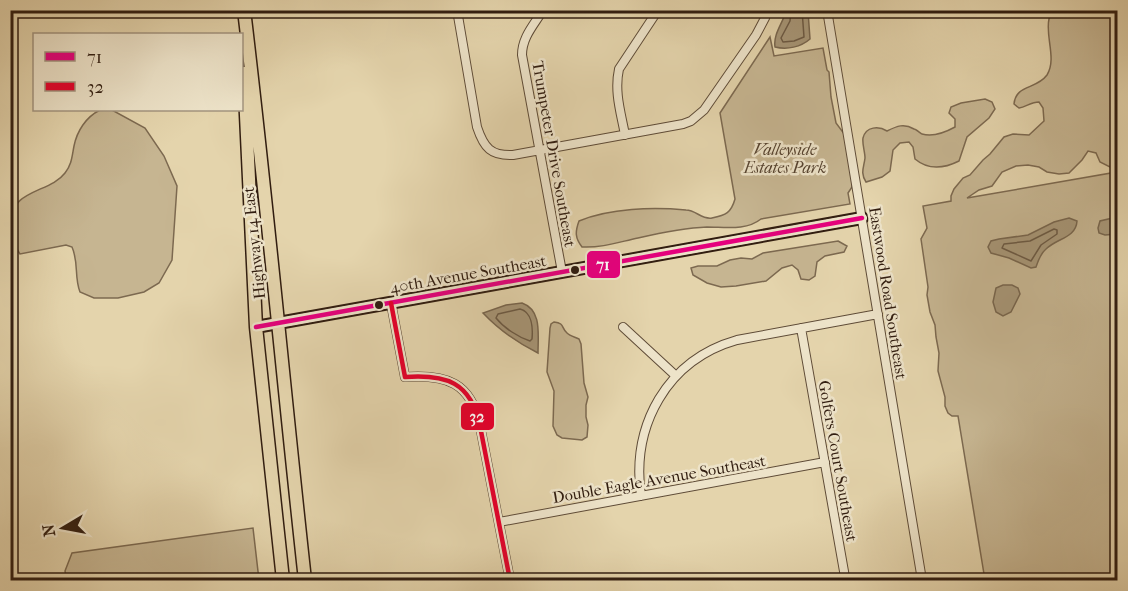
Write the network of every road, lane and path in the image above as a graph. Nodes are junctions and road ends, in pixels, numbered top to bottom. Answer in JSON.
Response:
{"nodes":[{"id":1,"x":243,"y":10,"type":"edge"},
{"id":2,"x":457,"y":10,"type":"edge"},
{"id":3,"x":543,"y":10,"type":"edge"},
{"id":4,"x":658,"y":10,"type":"edge"},
{"id":5,"x":767,"y":10,"type":"edge"},
{"id":6,"x":826,"y":10,"type":"edge"},
{"id":7,"x":625,"y":135,"type":"junction"},
{"id":8,"x":539,"y":150,"type":"junction"},
{"id":9,"x":862,"y":218,"type":"junction"},
{"id":10,"x":562,"y":272,"type":"junction"},
{"id":11,"x":391,"y":303,"type":"junction"},
{"id":12,"x":878,"y":314,"type":"junction"},
{"id":13,"x":279,"y":323,"type":"junction"},
{"id":14,"x":256,"y":327,"type":"junction"},
{"id":15,"x":623,"y":327,"type":"dead end"},
{"id":16,"x":801,"y":327,"type":"junction"},
{"id":17,"x":676,"y":376,"type":"junction"},
{"id":18,"x":825,"y":462,"type":"junction"},
{"id":19,"x":641,"y":495,"type":"junction"},
{"id":20,"x":499,"y":522,"type":"junction"},
{"id":21,"x":10,"y":576,"type":"edge"},
{"id":22,"x":11,"y":580,"type":"edge"},
{"id":23,"x":283,"y":580,"type":"edge"},
{"id":24,"x":305,"y":580,"type":"edge"},
{"id":25,"x":510,"y":580,"type":"edge"},
{"id":26,"x":823,"y":580,"type":"edge"},
{"id":27,"x":922,"y":580,"type":"edge"}],
"edges":[{"from":1,"to":13,"type":"main road","name":"Highway 14 East"},
{"from":1,"to":14,"type":"main road","name":"Highway 14 East"},
{"from":2,"to":8,"type":"street"},
{"from":3,"to":8,"type":"street","name":"Trumpeter Drive Southeast"},
{"from":4,"to":7,"type":"street"},
{"from":5,"to":7,"type":"street"},
{"from":6,"to":9,"type":"street","name":"Eastwood Road Southeast"},
{"from":7,"to":8,"type":"street"},
{"from":8,"to":10,"type":"street","name":"Trumpeter Drive Southeast"},
{"from":9,"to":10,"type":"street","name":"40th Avenue Southeast"},
{"from":9,"to":12,"type":"street","name":"Eastwood Road Southeast"},
{"from":10,"to":11,"type":"street","name":"40th Avenue Southeast"},
{"from":11,"to":13,"type":"street","name":"40th Avenue Southeast"},
{"from":11,"to":20,"type":"street"},
{"from":12,"to":16,"type":"street"},
{"from":12,"to":27,"type":"street","name":"Eastwood Road Southeast"},
{"from":13,"to":14,"type":"street","name":"40th Avenue Southeast"},
{"from":13,"to":24,"type":"main road","name":"Highway 14 East"},
{"from":14,"to":23,"type":"main road","name":"Highway 14 East"},
{"from":15,"to":17,"type":"street"},
{"from":16,"to":17,"type":"street"},
{"from":16,"to":18,"type":"street","name":"Golfers Court Southeast"},
{"from":17,"to":19,"type":"street"},
{"from":18,"to":19,"type":"street","name":"Double Eagle Avenue Southeast"},
{"from":18,"to":26,"type":"street","name":"Golfers Court Southeast"},
{"from":19,"to":20,"type":"street","name":"Double Eagle Avenue Southeast"},
{"from":20,"to":25,"type":"street"},
{"from":21,"to":22,"type":"street"}]}
